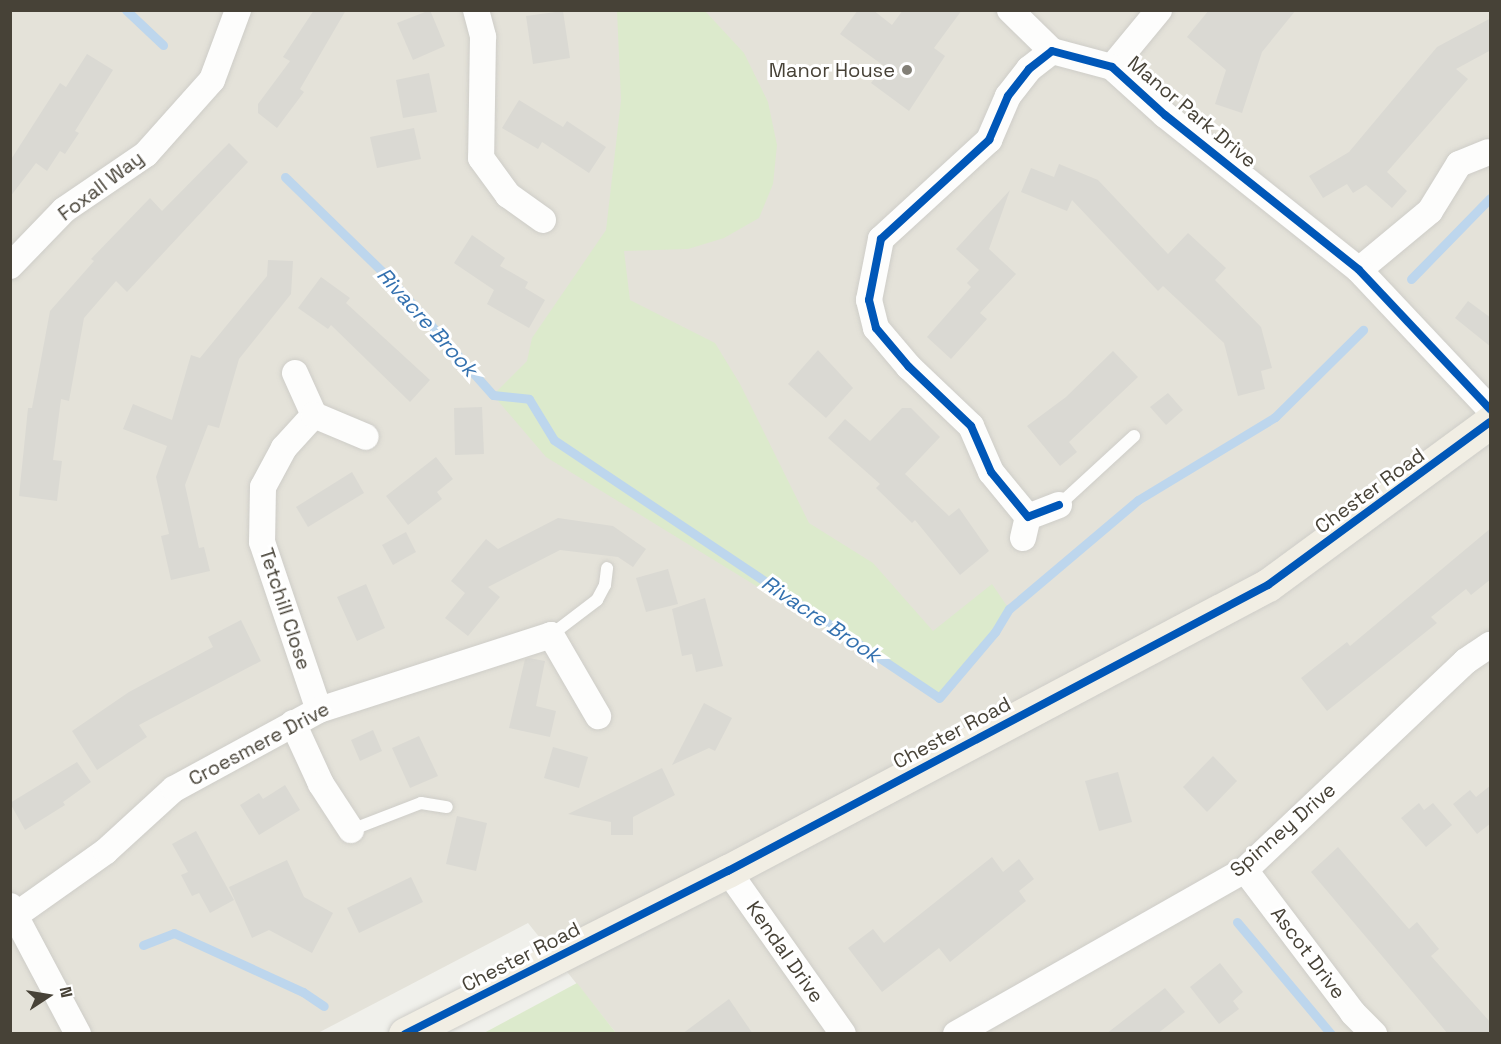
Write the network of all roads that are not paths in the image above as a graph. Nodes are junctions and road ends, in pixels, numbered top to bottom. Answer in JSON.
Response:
{"nodes":[{"id":1,"x":238,"y":10,"type":"edge"},
{"id":2,"x":476,"y":10,"type":"edge"},
{"id":3,"x":1010,"y":10,"type":"edge"},
{"id":4,"x":1159,"y":10,"type":"edge"},
{"id":5,"x":1052,"y":51,"type":"junction"},
{"id":6,"x":1112,"y":67,"type":"junction"},
{"id":7,"x":1489,"y":149,"type":"edge"},
{"id":8,"x":543,"y":220,"type":"dead end"},
{"id":9,"x":10,"y":266,"type":"edge"},
{"id":10,"x":1359,"y":270,"type":"junction"},
{"id":11,"x":295,"y":374,"type":"dead end"},
{"id":12,"x":1491,"y":409,"type":"edge"},
{"id":13,"x":314,"y":416,"type":"junction"},
{"id":14,"x":1491,"y":422,"type":"edge"},
{"id":15,"x":366,"y":436,"type":"dead end"},
{"id":16,"x":1134,"y":436,"type":"dead end"},
{"id":17,"x":1059,"y":505,"type":"joint"},
{"id":18,"x":607,"y":568,"type":"dead end"},
{"id":19,"x":551,"y":635,"type":"junction"},
{"id":20,"x":1491,"y":645,"type":"edge"},
{"id":21,"x":319,"y":710,"type":"junction"},
{"id":22,"x":598,"y":716,"type":"dead end"},
{"id":23,"x":292,"y":723,"type":"junction"},
{"id":24,"x":447,"y":807,"type":"dead end"},
{"id":25,"x":351,"y":830,"type":"joint"},
{"id":26,"x":1245,"y":870,"type":"junction"},
{"id":27,"x":728,"y":871,"type":"junction"},
{"id":28,"x":13,"y":911,"type":"edge"},
{"id":29,"x":78,"y":1034,"type":"edge"},
{"id":30,"x":405,"y":1034,"type":"edge"},
{"id":31,"x":843,"y":1034,"type":"edge"},
{"id":32,"x":956,"y":1034,"type":"edge"},
{"id":33,"x":1374,"y":1034,"type":"edge"}],
"edges":[{"from":1,"to":9,"type":"street","name":"Foxall Way"},
{"from":2,"to":8,"type":"street"},
{"from":3,"to":5,"type":"street"},
{"from":4,"to":6,"type":"street"},
{"from":5,"to":6,"type":"street","name":"Manor Park Drive"},
{"from":5,"to":17,"type":"street"},
{"from":6,"to":10,"type":"street","name":"Manor Park Drive"},
{"from":7,"to":10,"type":"street"},
{"from":10,"to":12,"type":"street","name":"Manor Park Drive"},
{"from":11,"to":13,"type":"street"},
{"from":13,"to":15,"type":"street"},
{"from":13,"to":21,"type":"street","name":"Tetchill Close"},
{"from":14,"to":27,"type":"main road","name":"Chester Road"},
{"from":16,"to":17,"type":"lane"},
{"from":18,"to":19,"type":"lane"},
{"from":19,"to":21,"type":"street","name":"Croesmere Drive"},
{"from":19,"to":22,"type":"street"},
{"from":20,"to":26,"type":"street","name":"Spinney Drive"},
{"from":21,"to":23,"type":"street","name":"Croesmere Drive"},
{"from":23,"to":25,"type":"street"},
{"from":23,"to":28,"type":"street","name":"Croesmere Drive"},
{"from":24,"to":25,"type":"lane"},
{"from":26,"to":32,"type":"street","name":"Spinney Drive"},
{"from":26,"to":33,"type":"street","name":"Ascot Drive"},
{"from":27,"to":30,"type":"main road","name":"Chester Road"},
{"from":27,"to":31,"type":"street","name":"Kendal Drive"},
{"from":28,"to":29,"type":"street"}]}
